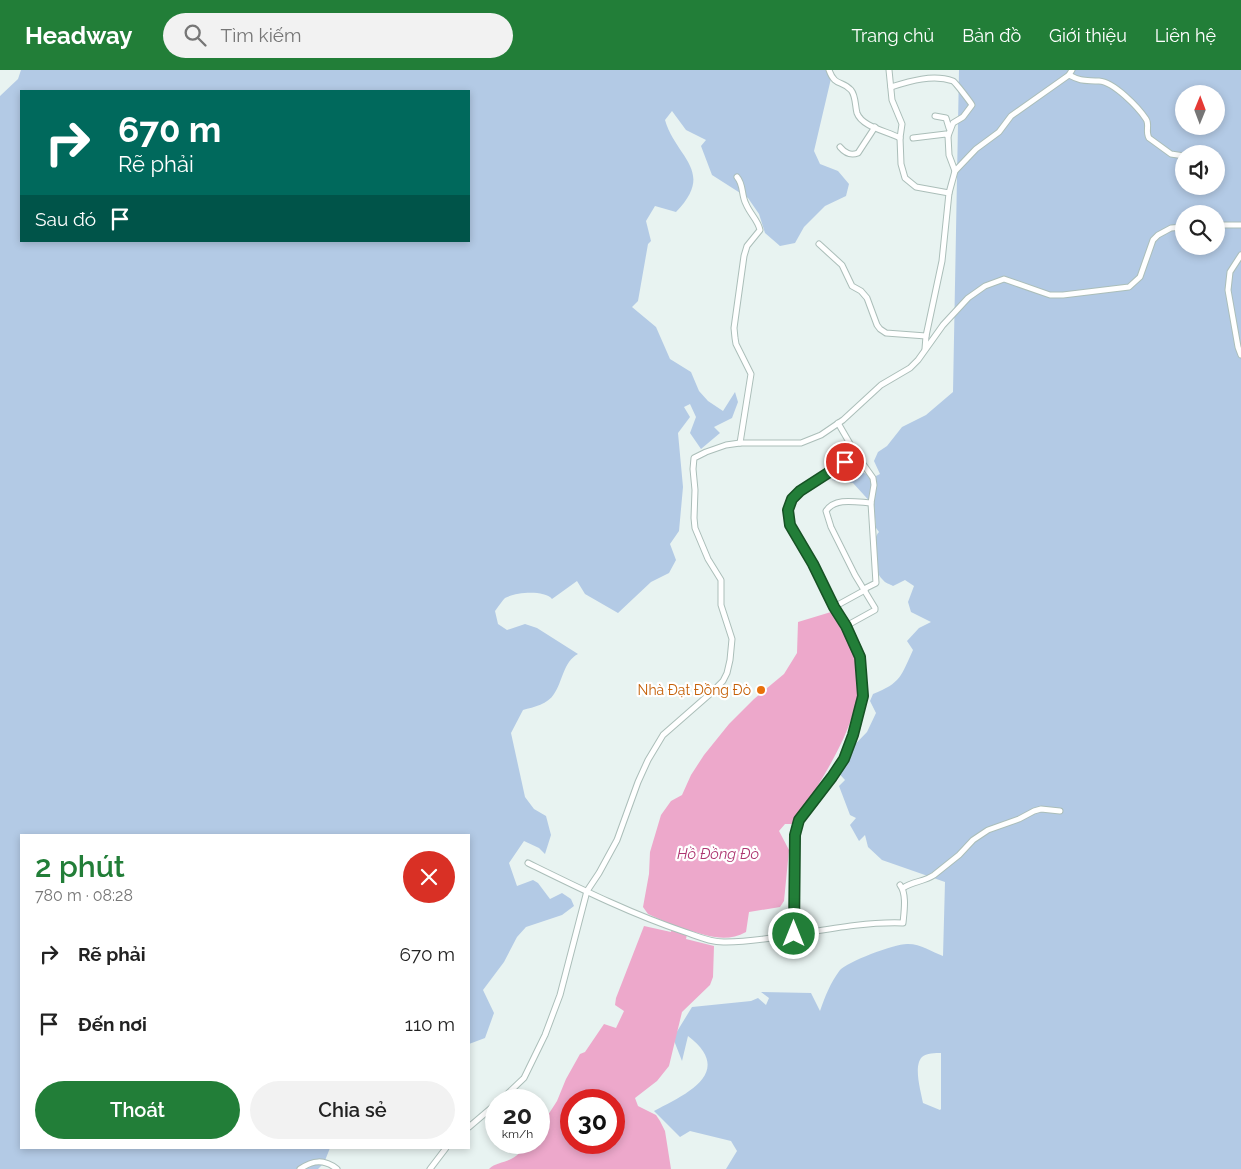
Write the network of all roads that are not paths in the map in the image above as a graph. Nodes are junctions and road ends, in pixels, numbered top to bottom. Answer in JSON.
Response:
{"nodes":[{"id":1,"x":829,"y":70,"type":"edge"},
{"id":2,"x":889,"y":70,"type":"edge"},
{"id":3,"x":1070,"y":73,"type":"edge"},
{"id":4,"x":891,"y":87,"type":"junction"},
{"id":5,"x":935,"y":116,"type":"dead end"},
{"id":6,"x":875,"y":128,"type":"junction"},
{"id":7,"x":949,"y":129,"type":"junction"},
{"id":8,"x":948,"y":136,"type":"junction"},
{"id":9,"x":900,"y":138,"type":"junction"},
{"id":10,"x":913,"y":138,"type":"dead end"},
{"id":11,"x":840,"y":147,"type":"dead end"},
{"id":12,"x":1175,"y":155,"type":"edge"},
{"id":13,"x":955,"y":171,"type":"junction"},
{"id":14,"x":737,"y":177,"type":"dead end"},
{"id":15,"x":949,"y":193,"type":"junction"},
{"id":16,"x":1225,"y":225,"type":"edge"},
{"id":17,"x":1241,"y":225,"type":"edge"},
{"id":18,"x":1175,"y":228,"type":"edge"},
{"id":19,"x":819,"y":244,"type":"dead end"},
{"id":20,"x":1241,"y":255,"type":"edge"},
{"id":21,"x":926,"y":336,"type":"junction"},
{"id":22,"x":924,"y":351,"type":"junction"},
{"id":23,"x":1241,"y":355,"type":"edge"},
{"id":24,"x":838,"y":423,"type":"junction"},
{"id":25,"x":740,"y":443,"type":"junction"},
{"id":26,"x":856,"y":454,"type":"junction"},
{"id":27,"x":871,"y":503,"type":"junction"},
{"id":28,"x":864,"y":590,"type":"junction"},
{"id":29,"x":834,"y":607,"type":"junction"},
{"id":30,"x":846,"y":626,"type":"junction"},
{"id":31,"x":1060,"y":811,"type":"dead end"},
{"id":32,"x":528,"y":862,"type":"dead end"},
{"id":33,"x":587,"y":891,"type":"junction"},
{"id":34,"x":794,"y":934,"type":"junction"},
{"id":35,"x":512,"y":1089,"type":"edge"},
{"id":36,"x":485,"y":1113,"type":"edge"},
{"id":37,"x":470,"y":1126,"type":"edge"},
{"id":38,"x":445,"y":1149,"type":"edge"},
{"id":39,"x":300,"y":1169,"type":"edge"},
{"id":40,"x":337,"y":1169,"type":"edge"},
{"id":41,"x":430,"y":1169,"type":"edge"}],
"edges":[{"from":1,"to":6,"type":"street"},
{"from":2,"to":4,"type":"street"},
{"from":3,"to":12,"type":"street"},
{"from":3,"to":13,"type":"street"},
{"from":4,"to":7,"type":"street"},
{"from":4,"to":9,"type":"street"},
{"from":5,"to":7,"type":"street"},
{"from":6,"to":9,"type":"street"},
{"from":6,"to":11,"type":"street"},
{"from":7,"to":8,"type":"street"},
{"from":8,"to":10,"type":"street"},
{"from":8,"to":13,"type":"street"},
{"from":9,"to":15,"type":"street"},
{"from":13,"to":15,"type":"street"},
{"from":14,"to":25,"type":"street"},
{"from":15,"to":21,"type":"street"},
{"from":16,"to":17,"type":"street"},
{"from":18,"to":22,"type":"street"},
{"from":19,"to":21,"type":"street"},
{"from":20,"to":23,"type":"street"},
{"from":21,"to":22,"type":"street"},
{"from":22,"to":24,"type":"street"},
{"from":24,"to":25,"type":"street"},
{"from":24,"to":26,"type":"street"},
{"from":25,"to":33,"type":"street"},
{"from":26,"to":27,"type":"street"},
{"from":26,"to":29,"type":"street"},
{"from":27,"to":28,"type":"street"},
{"from":27,"to":28,"type":"street"},
{"from":28,"to":29,"type":"street"},
{"from":28,"to":30,"type":"street"},
{"from":29,"to":30,"type":"street"},
{"from":30,"to":34,"type":"street"},
{"from":31,"to":34,"type":"street"},
{"from":32,"to":33,"type":"street"},
{"from":33,"to":34,"type":"street"},
{"from":33,"to":35,"type":"street"},
{"from":36,"to":37,"type":"street"},
{"from":38,"to":41,"type":"street"},
{"from":39,"to":40,"type":"street"}]}
